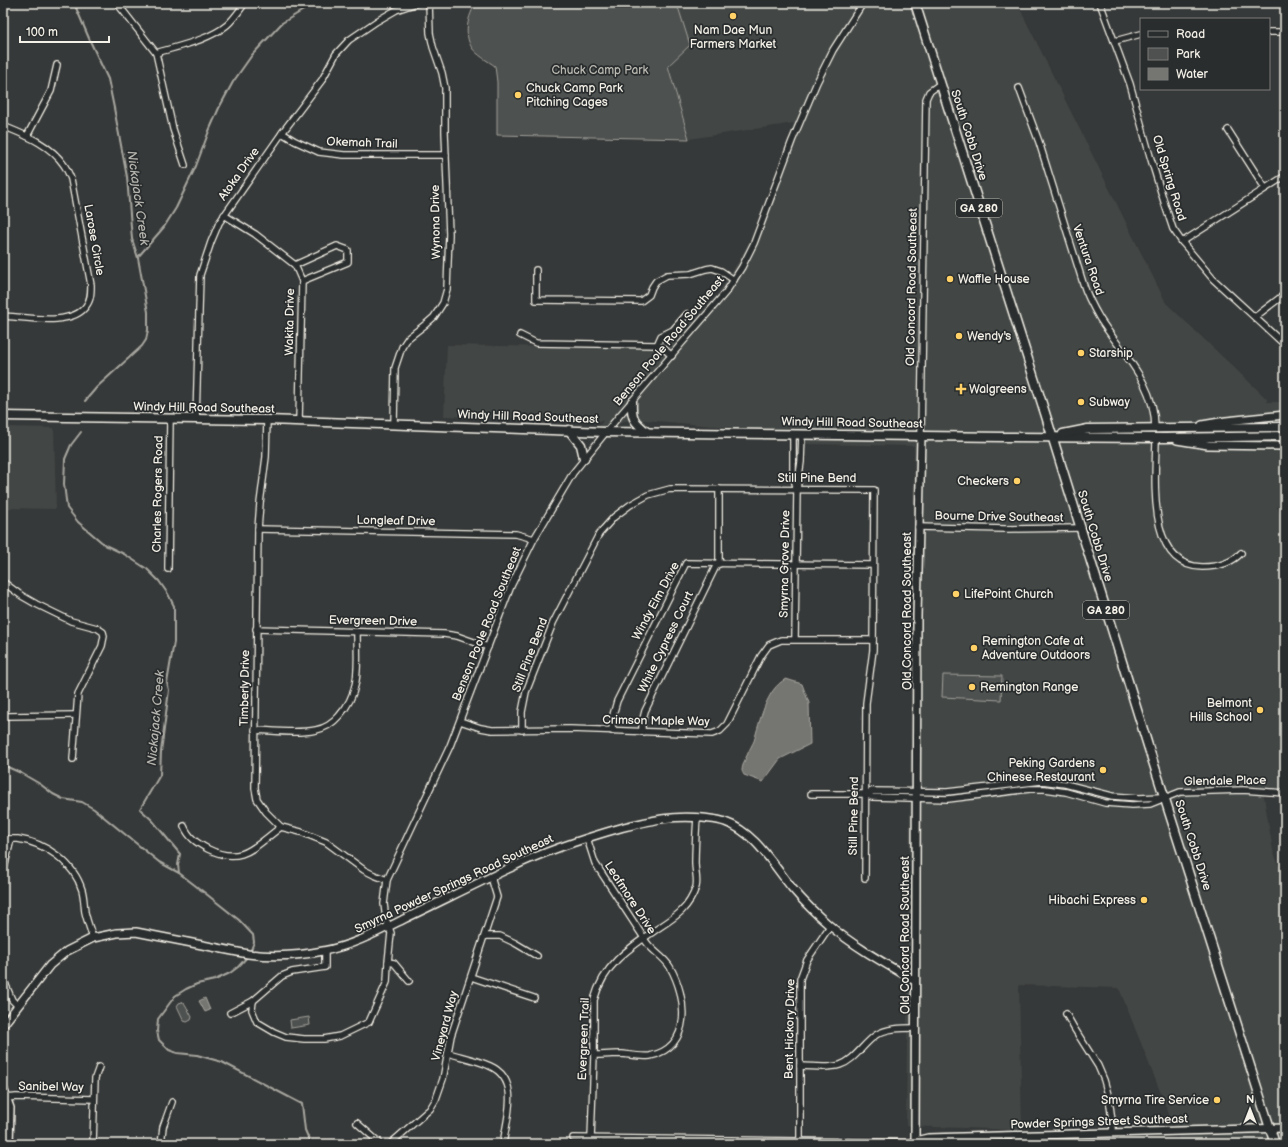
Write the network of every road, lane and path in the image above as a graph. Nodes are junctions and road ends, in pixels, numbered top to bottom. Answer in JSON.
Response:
{"nodes":[{"id":1,"x":117,"y":3,"type":"edge"},
{"id":2,"x":245,"y":3,"type":"edge"},
{"id":3,"x":417,"y":3,"type":"edge"},
{"id":4,"x":429,"y":3,"type":"edge"},
{"id":5,"x":862,"y":3,"type":"edge"},
{"id":6,"x":915,"y":3,"type":"edge"},
{"id":7,"x":1100,"y":3,"type":"edge"},
{"id":8,"x":1270,"y":32,"type":"edge"},
{"id":9,"x":1285,"y":32,"type":"edge"},
{"id":10,"x":1140,"y":34,"type":"edge"},
{"id":11,"x":1115,"y":41,"type":"junction"},
{"id":12,"x":156,"y":53,"type":"junction"},
{"id":13,"x":57,"y":65,"type":"dead end"},
{"id":14,"x":940,"y":84,"type":"junction"},
{"id":15,"x":1019,"y":88,"type":"dead end"},
{"id":16,"x":3,"y":126,"type":"edge"},
{"id":17,"x":1228,"y":130,"type":"dead end"},
{"id":18,"x":282,"y":133,"type":"junction"},
{"id":19,"x":27,"y":136,"type":"junction"},
{"id":20,"x":446,"y":155,"type":"junction"},
{"id":21,"x":185,"y":165,"type":"dead end"},
{"id":22,"x":1285,"y":176,"type":"edge"},
{"id":23,"x":1265,"y":188,"type":"junction"},
{"id":24,"x":224,"y":215,"type":"junction"},
{"id":25,"x":1182,"y":242,"type":"junction"},
{"id":26,"x":295,"y":265,"type":"junction"},
{"id":27,"x":536,"y":270,"type":"dead end"},
{"id":28,"x":302,"y":280,"type":"junction"},
{"id":29,"x":734,"y":280,"type":"junction"},
{"id":30,"x":1285,"y":294,"type":"edge"},
{"id":31,"x":687,"y":314,"type":"dead end"},
{"id":32,"x":3,"y":316,"type":"edge"},
{"id":33,"x":1255,"y":317,"type":"junction"},
{"id":34,"x":520,"y":335,"type":"dead end"},
{"id":35,"x":657,"y":345,"type":"junction"},
{"id":36,"x":1285,"y":345,"type":"edge"},
{"id":37,"x":672,"y":356,"type":"junction"},
{"id":38,"x":632,"y":402,"type":"junction"},
{"id":39,"x":1285,"y":415,"type":"edge"},
{"id":40,"x":3,"y":416,"type":"edge"},
{"id":41,"x":170,"y":419,"type":"junction"},
{"id":42,"x":196,"y":420,"type":"junction"},
{"id":43,"x":268,"y":420,"type":"junction"},
{"id":44,"x":299,"y":421,"type":"junction"},
{"id":45,"x":394,"y":424,"type":"junction"},
{"id":46,"x":1285,"y":427,"type":"edge"},
{"id":47,"x":1155,"y":428,"type":"junction"},
{"id":48,"x":1192,"y":428,"type":"junction"},
{"id":49,"x":569,"y":430,"type":"junction"},
{"id":50,"x":606,"y":432,"type":"junction"},
{"id":51,"x":647,"y":432,"type":"junction"},
{"id":52,"x":793,"y":434,"type":"junction"},
{"id":53,"x":802,"y":434,"type":"junction"},
{"id":54,"x":921,"y":436,"type":"junction"},
{"id":55,"x":1285,"y":436,"type":"edge"},
{"id":56,"x":1052,"y":437,"type":"junction"},
{"id":57,"x":1156,"y":438,"type":"junction"},
{"id":58,"x":1165,"y":438,"type":"junction"},
{"id":59,"x":1285,"y":446,"type":"edge"},
{"id":60,"x":584,"y":458,"type":"junction"},
{"id":61,"x":719,"y":489,"type":"junction"},
{"id":62,"x":797,"y":489,"type":"junction"},
{"id":63,"x":918,"y":527,"type":"junction"},
{"id":64,"x":1080,"y":528,"type":"junction"},
{"id":65,"x":258,"y":529,"type":"junction"},
{"id":66,"x":534,"y":539,"type":"junction"},
{"id":67,"x":1241,"y":553,"type":"dead end"},
{"id":68,"x":718,"y":564,"type":"junction"},
{"id":69,"x":796,"y":564,"type":"junction"},
{"id":70,"x":873,"y":565,"type":"junction"},
{"id":71,"x":168,"y":569,"type":"dead end"},
{"id":72,"x":3,"y":582,"type":"edge"},
{"id":73,"x":256,"y":629,"type":"junction"},
{"id":74,"x":357,"y":632,"type":"junction"},
{"id":75,"x":795,"y":639,"type":"junction"},
{"id":76,"x":873,"y":640,"type":"junction"},
{"id":77,"x":488,"y":647,"type":"junction"},
{"id":78,"x":75,"y":714,"type":"junction"},
{"id":79,"x":3,"y":715,"type":"edge"},
{"id":80,"x":460,"y":721,"type":"junction"},
{"id":81,"x":255,"y":730,"type":"junction"},
{"id":82,"x":522,"y":730,"type":"junction"},
{"id":83,"x":612,"y":731,"type":"junction"},
{"id":84,"x":642,"y":732,"type":"junction"},
{"id":85,"x":74,"y":759,"type":"dead end"},
{"id":86,"x":889,"y":791,"type":"junction"},
{"id":87,"x":1285,"y":793,"type":"edge"},
{"id":88,"x":811,"y":794,"type":"dead end"},
{"id":89,"x":866,"y":794,"type":"junction"},
{"id":90,"x":917,"y":795,"type":"junction"},
{"id":91,"x":889,"y":797,"type":"junction"},
{"id":92,"x":1165,"y":797,"type":"junction"},
{"id":93,"x":697,"y":817,"type":"junction"},
{"id":94,"x":184,"y":826,"type":"dead end"},
{"id":95,"x":281,"y":827,"type":"junction"},
{"id":96,"x":587,"y":838,"type":"junction"},
{"id":97,"x":3,"y":839,"type":"edge"},
{"id":98,"x":11,"y":839,"type":"junction"},
{"id":99,"x":3,"y":873,"type":"edge"},
{"id":100,"x":491,"y":877,"type":"junction"},
{"id":101,"x":865,"y":878,"type":"dead end"},
{"id":102,"x":387,"y":880,"type":"junction"},
{"id":103,"x":389,"y":926,"type":"junction"},
{"id":104,"x":830,"y":926,"type":"junction"},
{"id":105,"x":485,"y":936,"type":"junction"},
{"id":106,"x":93,"y":938,"type":"junction"},
{"id":107,"x":644,"y":938,"type":"junction"},
{"id":108,"x":325,"y":951,"type":"junction"},
{"id":109,"x":537,"y":956,"type":"dead end"},
{"id":110,"x":388,"y":962,"type":"junction"},
{"id":111,"x":471,"y":977,"type":"junction"},
{"id":112,"x":3,"y":978,"type":"edge"},
{"id":113,"x":409,"y":981,"type":"dead end"},
{"id":114,"x":915,"y":981,"type":"junction"},
{"id":115,"x":534,"y":998,"type":"dead end"},
{"id":116,"x":253,"y":1001,"type":"junction"},
{"id":117,"x":18,"y":1006,"type":"junction"},
{"id":118,"x":230,"y":1013,"type":"dead end"},
{"id":119,"x":1066,"y":1014,"type":"dead end"},
{"id":120,"x":3,"y":1025,"type":"edge"},
{"id":121,"x":915,"y":1028,"type":"junction"},
{"id":122,"x":448,"y":1053,"type":"junction"},
{"id":123,"x":594,"y":1055,"type":"junction"},
{"id":124,"x":800,"y":1066,"type":"junction"},
{"id":125,"x":99,"y":1067,"type":"dead end"},
{"id":126,"x":3,"y":1088,"type":"edge"},
{"id":127,"x":7,"y":1098,"type":"junction"},
{"id":128,"x":94,"y":1099,"type":"junction"},
{"id":129,"x":172,"y":1102,"type":"dead end"},
{"id":130,"x":356,"y":1123,"type":"dead end"},
{"id":131,"x":1270,"y":1128,"type":"junction"},
{"id":132,"x":1285,"y":1128,"type":"edge"},
{"id":133,"x":1112,"y":1132,"type":"junction"},
{"id":134,"x":1015,"y":1135,"type":"junction"},
{"id":135,"x":573,"y":1138,"type":"dead end"},
{"id":136,"x":591,"y":1138,"type":"junction"},
{"id":137,"x":800,"y":1141,"type":"junction"},
{"id":138,"x":915,"y":1142,"type":"edge"},
{"id":139,"x":771,"y":1143,"type":"edge"},
{"id":140,"x":858,"y":1143,"type":"edge"},
{"id":141,"x":9,"y":1144,"type":"edge"},
{"id":142,"x":93,"y":1144,"type":"edge"},
{"id":143,"x":161,"y":1144,"type":"edge"},
{"id":144,"x":381,"y":1144,"type":"edge"},
{"id":145,"x":390,"y":1144,"type":"edge"},
{"id":146,"x":503,"y":1144,"type":"edge"},
{"id":147,"x":1015,"y":1144,"type":"edge"},
{"id":148,"x":1276,"y":1144,"type":"edge"}],
"edges":[{"from":1,"to":12,"type":"street"},
{"from":2,"to":12,"type":"street"},
{"from":3,"to":18,"type":"street","name":"Atoka Drive"},
{"from":4,"to":20,"type":"street","name":"Wynona Drive"},
{"from":5,"to":29,"type":"street","name":"Benson Poole Road Southeast"},
{"from":6,"to":14,"type":"main road","name":"South Cobb Drive","number":"GA 280"},
{"from":7,"to":11,"type":"street","name":"Old Spring Road"},
{"from":8,"to":9,"type":"street"},
{"from":10,"to":11,"type":"street"},
{"from":11,"to":25,"type":"street","name":"Old Spring Road"},
{"from":12,"to":21,"type":"street"},
{"from":13,"to":19,"type":"street"},
{"from":14,"to":54,"type":"street","name":"Old Concord Road Southeast"},
{"from":14,"to":56,"type":"main road","name":"South Cobb Drive","number":"GA 280"},
{"from":15,"to":47,"type":"street","name":"Ventura Road"},
{"from":16,"to":19,"type":"street","name":"Larose Circle"},
{"from":17,"to":23,"type":"street"},
{"from":18,"to":20,"type":"street","name":"Okemah Trail"},
{"from":18,"to":24,"type":"street","name":"Atoka Drive"},
{"from":19,"to":32,"type":"street","name":"Larose Circle"},
{"from":20,"to":45,"type":"street","name":"Wynona Drive"},
{"from":22,"to":23,"type":"street"},
{"from":23,"to":25,"type":"street"},
{"from":24,"to":26,"type":"street","name":"Wakita Drive"},
{"from":24,"to":42,"type":"street","name":"Atoka Drive"},
{"from":25,"to":33,"type":"street","name":"Old Spring Road"},
{"from":26,"to":28,"type":"street","name":"Wakita Drive"},
{"from":26,"to":28,"type":"street"},
{"from":27,"to":29,"type":"street"},
{"from":28,"to":44,"type":"street","name":"Wakita Drive"},
{"from":29,"to":37,"type":"street","name":"Benson Poole Road Southeast"},
{"from":30,"to":33,"type":"street"},
{"from":31,"to":35,"type":"street"},
{"from":33,"to":36,"type":"street","name":"Old Spring Road"},
{"from":34,"to":35,"type":"street"},
{"from":35,"to":37,"type":"street"},
{"from":37,"to":38,"type":"street","name":"Benson Poole Road Southeast"},
{"from":38,"to":50,"type":"street","name":"Benson Poole Road Southeast"},
{"from":38,"to":51,"type":"main road"},
{"from":39,"to":48,"type":"street","name":"Windy Hill Road Southeast"},
{"from":40,"to":41,"type":"main road","name":"Windy Hill Road Southeast"},
{"from":41,"to":42,"type":"main road","name":"Windy Hill Road Southeast"},
{"from":41,"to":71,"type":"street","name":"Charles Rogers Road"},
{"from":42,"to":43,"type":"main road","name":"Windy Hill Road Southeast"},
{"from":43,"to":44,"type":"main road","name":"Windy Hill Road Southeast"},
{"from":43,"to":65,"type":"street","name":"Timberly Drive"},
{"from":44,"to":45,"type":"main road","name":"Windy Hill Road Southeast"},
{"from":45,"to":49,"type":"main road","name":"Windy Hill Road Southeast"},
{"from":46,"to":48,"type":"main road","name":"Windy Hill Road Southeast"},
{"from":47,"to":48,"type":"main road","name":"Windy Hill Road Southeast"},
{"from":47,"to":56,"type":"main road","name":"Windy Hill Road Southeast"},
{"from":49,"to":50,"type":"main road","name":"Windy Hill Road Southeast"},
{"from":49,"to":60,"type":"main road"},
{"from":50,"to":51,"type":"main road","name":"Windy Hill Road Southeast"},
{"from":50,"to":60,"type":"street","name":"Benson Poole Road Southeast"},
{"from":51,"to":52,"type":"main road","name":"Windy Hill Road Southeast"},
{"from":52,"to":53,"type":"main road","name":"Windy Hill Road Southeast"},
{"from":52,"to":62,"type":"street","name":"Smyrna Grove Drive"},
{"from":53,"to":54,"type":"main road","name":"Windy Hill Road Southeast"},
{"from":53,"to":62,"type":"street","name":"Smyrna Grove Drive"},
{"from":54,"to":56,"type":"main road","name":"Windy Hill Road Southeast"},
{"from":54,"to":63,"type":"street","name":"Old Concord Road Southeast"},
{"from":55,"to":58,"type":"main road","name":"Windy Hill Road Southeast"},
{"from":56,"to":57,"type":"main road","name":"Windy Hill Road Southeast"},
{"from":56,"to":64,"type":"main road","name":"South Cobb Drive","number":"GA 280"},
{"from":57,"to":58,"type":"main road","name":"Windy Hill Road Southeast"},
{"from":57,"to":67,"type":"street"},
{"from":58,"to":59,"type":"street","name":"Windy Hill Road Southeast"},
{"from":60,"to":66,"type":"street","name":"Benson Poole Road Southeast"},
{"from":61,"to":62,"type":"street","name":"Still Pine Bend"},
{"from":61,"to":68,"type":"street"},
{"from":61,"to":82,"type":"street","name":"Still Pine Bend"},
{"from":62,"to":69,"type":"street","name":"Smyrna Grove Drive"},
{"from":62,"to":70,"type":"street","name":"Still Pine Bend"},
{"from":63,"to":64,"type":"street","name":"Bourne Drive Southeast"},
{"from":63,"to":90,"type":"street","name":"Old Concord Road Southeast"},
{"from":64,"to":92,"type":"main road","name":"South Cobb Drive","number":"GA 280"},
{"from":65,"to":66,"type":"street","name":"Longleaf Drive"},
{"from":65,"to":73,"type":"street","name":"Timberly Drive"},
{"from":66,"to":77,"type":"street","name":"Benson Poole Road Southeast"},
{"from":68,"to":69,"type":"street","name":"Windy Elm Drive"},
{"from":68,"to":83,"type":"street","name":"Windy Elm Drive"},
{"from":68,"to":84,"type":"street","name":"White Cypress Court"},
{"from":69,"to":70,"type":"street","name":"Windy Elm Drive"},
{"from":69,"to":75,"type":"street","name":"Smyrna Grove Drive"},
{"from":70,"to":76,"type":"street","name":"Still Pine Bend"},
{"from":72,"to":78,"type":"street"},
{"from":73,"to":74,"type":"street","name":"Evergreen Drive"},
{"from":73,"to":81,"type":"street","name":"Timberly Drive"},
{"from":74,"to":77,"type":"street","name":"Evergreen Drive"},
{"from":74,"to":81,"type":"street"},
{"from":75,"to":76,"type":"street","name":"Crimson Maple Way"},
{"from":75,"to":84,"type":"street","name":"Crimson Maple Way"},
{"from":76,"to":89,"type":"street","name":"Still Pine Bend"},
{"from":77,"to":80,"type":"street","name":"Benson Poole Road Southeast"},
{"from":78,"to":79,"type":"street"},
{"from":78,"to":85,"type":"street"},
{"from":80,"to":82,"type":"street","name":"Crimson Maple Way"},
{"from":80,"to":102,"type":"street","name":"Benson Poole Road Southeast"},
{"from":81,"to":95,"type":"street","name":"Timberly Drive"},
{"from":82,"to":83,"type":"street","name":"Crimson Maple Way"},
{"from":83,"to":84,"type":"street","name":"Crimson Maple Way"},
{"from":86,"to":89,"type":"street"},
{"from":86,"to":90,"type":"street"},
{"from":86,"to":91,"type":"street"},
{"from":87,"to":92,"type":"street","name":"Glendale Place"},
{"from":88,"to":89,"type":"street"},
{"from":89,"to":91,"type":"street"},
{"from":89,"to":101,"type":"street","name":"Still Pine Bend"},
{"from":90,"to":91,"type":"street"},
{"from":90,"to":92,"type":"street","name":"Glendale Place"},
{"from":90,"to":114,"type":"street","name":"Old Concord Road Southeast"},
{"from":92,"to":131,"type":"main road","name":"South Cobb Drive","number":"GA 280"},
{"from":93,"to":96,"type":"street","name":"Smyrna Powder Springs Road Southeast"},
{"from":93,"to":104,"type":"street","name":"Smyrna Powder Springs Road Southeast"},
{"from":93,"to":107,"type":"street","name":"Evergreen Trail"},
{"from":94,"to":95,"type":"street"},
{"from":95,"to":102,"type":"street"},
{"from":96,"to":100,"type":"street","name":"Smyrna Powder Springs Road Southeast"},
{"from":96,"to":107,"type":"street","name":"Leafmore Drive"},
{"from":97,"to":98,"type":"street"},
{"from":98,"to":99,"type":"street"},
{"from":98,"to":106,"type":"street"},
{"from":100,"to":103,"type":"street","name":"Smyrna Powder Springs Road Southeast"},
{"from":100,"to":105,"type":"street","name":"Vineyard Way"},
{"from":102,"to":103,"type":"street","name":"Benson Poole Road Southeast"},
{"from":103,"to":108,"type":"street","name":"Smyrna Powder Springs Road Southeast"},
{"from":103,"to":110,"type":"street","name":"Benson Poole Road Southeast"},
{"from":104,"to":114,"type":"street","name":"Smyrna Powder Springs Road Southeast"},
{"from":104,"to":124,"type":"street","name":"Bent Hickory Drive"},
{"from":105,"to":109,"type":"street"},
{"from":105,"to":111,"type":"street","name":"Vineyard Way"},
{"from":106,"to":108,"type":"street","name":"Smyrna Powder Springs Road Southeast"},
{"from":106,"to":117,"type":"street","name":"Smyrna Powder Springs Road Southeast"},
{"from":107,"to":123,"type":"street","name":"Evergreen Trail"},
{"from":107,"to":123,"type":"street","name":"Leafmore Drive"},
{"from":108,"to":116,"type":"street"},
{"from":110,"to":113,"type":"street"},
{"from":110,"to":116,"type":"street","name":"Benson Poole Road Southeast"},
{"from":111,"to":115,"type":"street"},
{"from":111,"to":122,"type":"street","name":"Vineyard Way"},
{"from":112,"to":117,"type":"street"},
{"from":114,"to":121,"type":"street","name":"Old Concord Road Southeast"},
{"from":116,"to":118,"type":"street"},
{"from":117,"to":120,"type":"street","name":"Smyrna Powder Springs Road Southeast"},
{"from":119,"to":133,"type":"street"},
{"from":121,"to":124,"type":"street"},
{"from":121,"to":138,"type":"street","name":"Old Concord Road Southeast"},
{"from":122,"to":145,"type":"street","name":"Vineyard Way"},
{"from":122,"to":146,"type":"street"},
{"from":123,"to":136,"type":"street","name":"Evergreen Trail"},
{"from":124,"to":137,"type":"street","name":"Bent Hickory Drive"},
{"from":125,"to":128,"type":"street"},
{"from":126,"to":127,"type":"street"},
{"from":127,"to":128,"type":"street","name":"Sanibel Way"},
{"from":127,"to":141,"type":"street"},
{"from":128,"to":142,"type":"street"},
{"from":129,"to":143,"type":"street"},
{"from":130,"to":144,"type":"street"},
{"from":131,"to":132,"type":"street","name":"Powder Springs Street Southeast"},
{"from":131,"to":133,"type":"street","name":"Powder Springs Street Southeast"},
{"from":131,"to":148,"type":"main road","name":"South Cobb Drive","number":"GA 280"},
{"from":133,"to":134,"type":"street","name":"Powder Springs Street Southeast"},
{"from":134,"to":138,"type":"street","name":"Powder Springs Street Southeast"},
{"from":134,"to":147,"type":"street"},
{"from":135,"to":136,"type":"street"},
{"from":136,"to":139,"type":"street"},
{"from":137,"to":139,"type":"street"},
{"from":137,"to":140,"type":"street"},
{"from":138,"to":140,"type":"street"}]}
